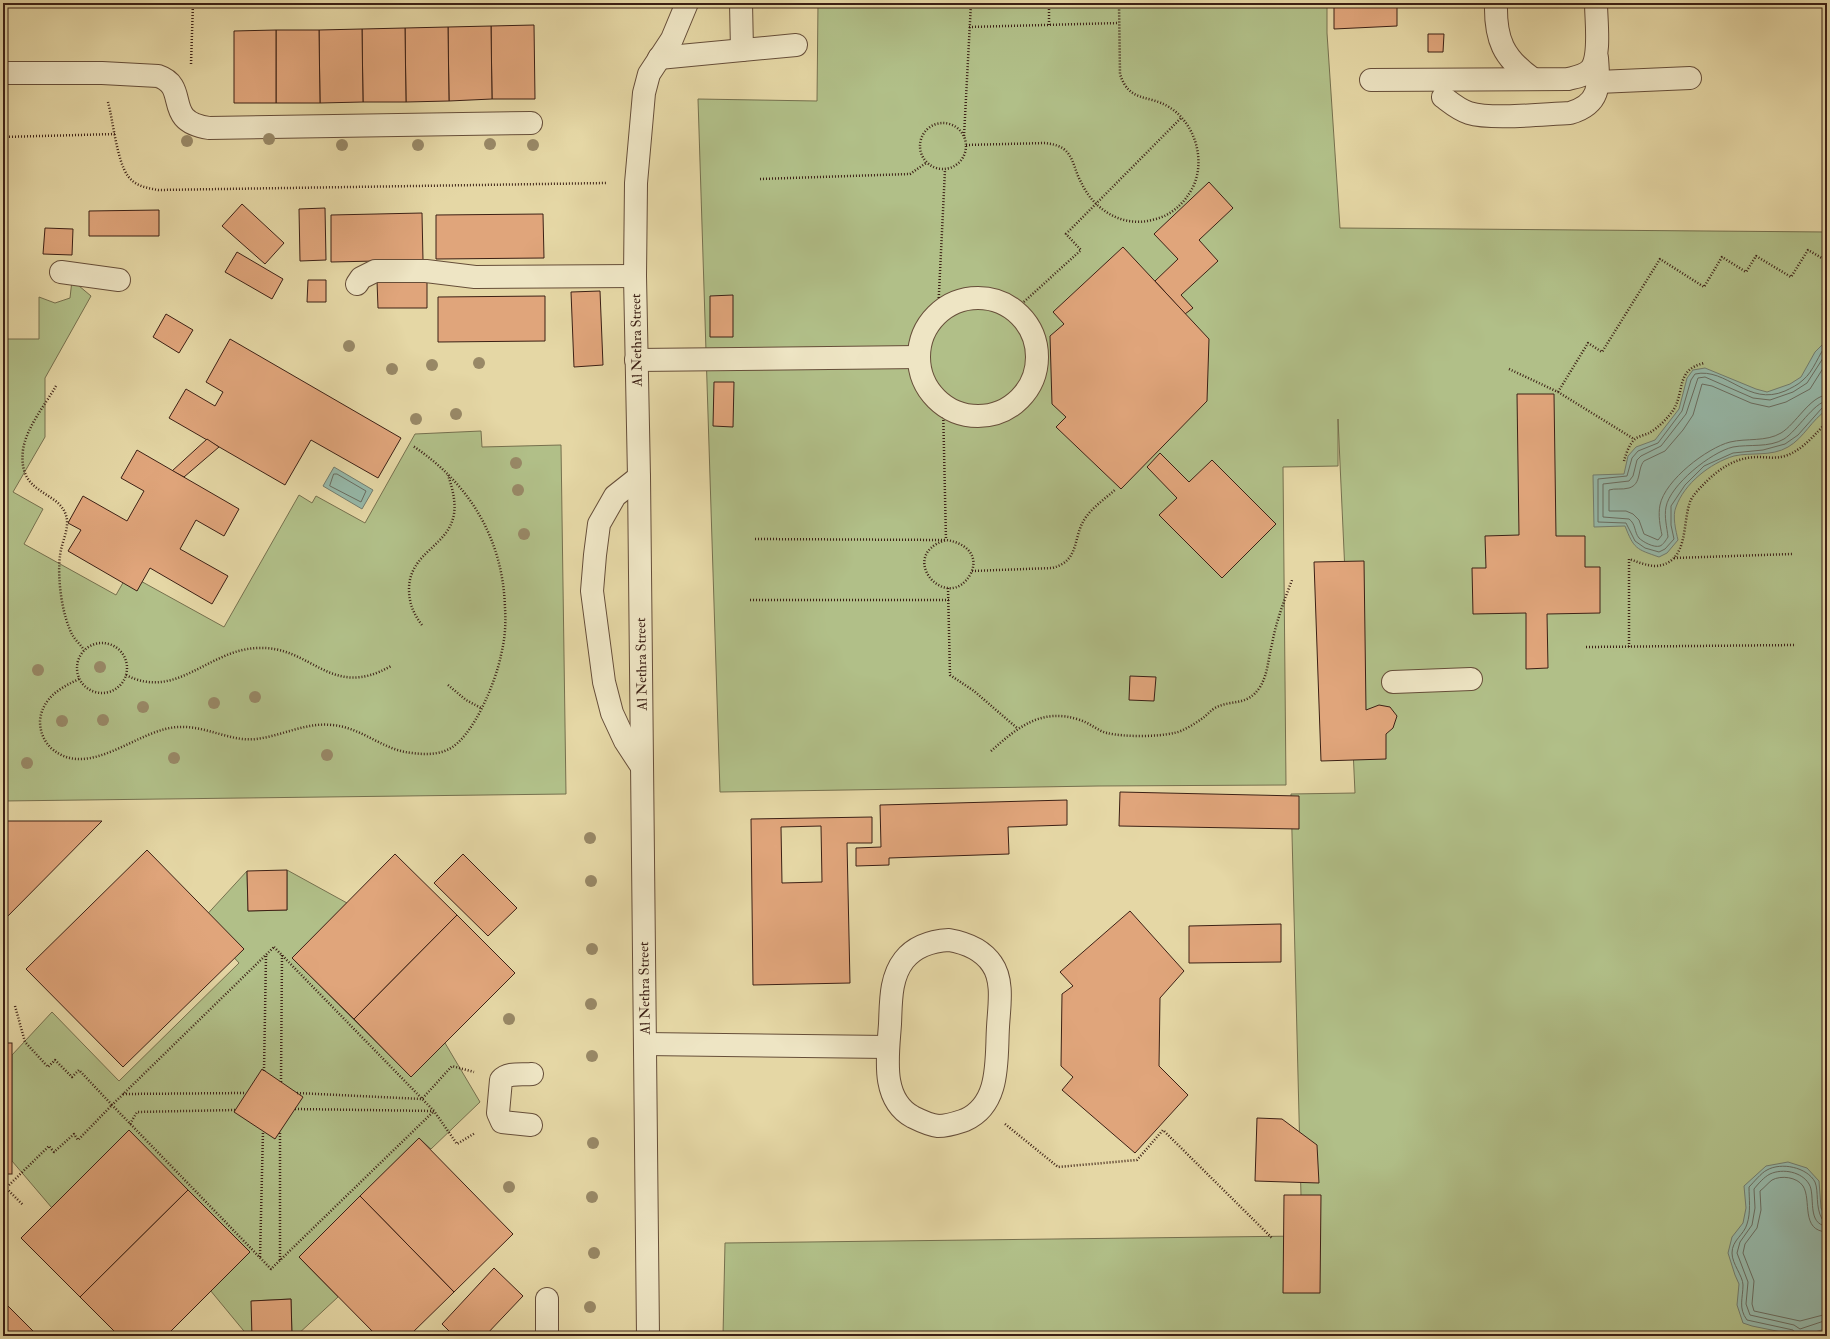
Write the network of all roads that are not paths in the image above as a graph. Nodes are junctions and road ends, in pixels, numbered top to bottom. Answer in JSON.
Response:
{"nodes":[{"id":1,"x":687,"y":3,"type":"edge"},
{"id":2,"x":741,"y":3,"type":"edge"},
{"id":3,"x":1496,"y":3,"type":"edge"},
{"id":4,"x":1596,"y":3,"type":"edge"},
{"id":5,"x":796,"y":46,"type":"dead end"},
{"id":6,"x":742,"y":50,"type":"junction"},
{"id":7,"x":660,"y":58,"type":"junction"},
{"id":8,"x":1597,"y":58,"type":"junction"},
{"id":9,"x":3,"y":73,"type":"edge"},
{"id":10,"x":1690,"y":78,"type":"dead end"},
{"id":11,"x":1533,"y":79,"type":"junction"},
{"id":12,"x":1371,"y":80,"type":"dead end"},
{"id":13,"x":1598,"y":82,"type":"junction"},
{"id":14,"x":1443,"y":97,"type":"dead end"},
{"id":15,"x":531,"y":123,"type":"dead end"},
{"id":16,"x":61,"y":272,"type":"dead end"},
{"id":17,"x":635,"y":276,"type":"junction"},
{"id":18,"x":119,"y":280,"type":"dead end"},
{"id":19,"x":357,"y":284,"type":"dead end"},
{"id":20,"x":919,"y":357,"type":"junction"},
{"id":21,"x":636,"y":360,"type":"junction"},
{"id":22,"x":639,"y":477,"type":"junction"},
{"id":23,"x":1472,"y":679,"type":"dead end"},
{"id":24,"x":1393,"y":682,"type":"dead end"},
{"id":25,"x":642,"y":767,"type":"junction"},
{"id":26,"x":644,"y":1044,"type":"junction"},
{"id":27,"x":888,"y":1047,"type":"junction"},
{"id":28,"x":532,"y":1074,"type":"dead end"},
{"id":29,"x":531,"y":1125,"type":"dead end"},
{"id":30,"x":547,"y":1299,"type":"dead end"},
{"id":31,"x":547,"y":1336,"type":"edge"},
{"id":32,"x":648,"y":1336,"type":"edge"}],
"edges":[{"from":1,"to":7,"type":"street","name":"Al Nethra Street"},
{"from":2,"to":6,"type":"street"},
{"from":3,"to":11,"type":"street"},
{"from":4,"to":8,"type":"street"},
{"from":5,"to":6,"type":"street"},
{"from":6,"to":7,"type":"street"},
{"from":7,"to":17,"type":"street","name":"Al Nethra Street"},
{"from":8,"to":11,"type":"street"},
{"from":8,"to":13,"type":"street"},
{"from":9,"to":15,"type":"street"},
{"from":10,"to":13,"type":"street"},
{"from":11,"to":12,"type":"street"},
{"from":13,"to":14,"type":"street"},
{"from":16,"to":18,"type":"street"},
{"from":17,"to":19,"type":"street"},
{"from":17,"to":21,"type":"street","name":"Al Nethra Street"},
{"from":20,"to":20,"type":"street"},
{"from":20,"to":21,"type":"street"},
{"from":21,"to":22,"type":"street","name":"Al Nethra Street"},
{"from":22,"to":25,"type":"street","name":"Al Nethra Street"},
{"from":22,"to":25,"type":"street"},
{"from":23,"to":24,"type":"street"},
{"from":25,"to":26,"type":"street","name":"Al Nethra Street"},
{"from":26,"to":27,"type":"street"},
{"from":26,"to":32,"type":"street","name":"Al Nethra Street"},
{"from":27,"to":27,"type":"street"},
{"from":28,"to":29,"type":"street"},
{"from":30,"to":31,"type":"street"}]}
